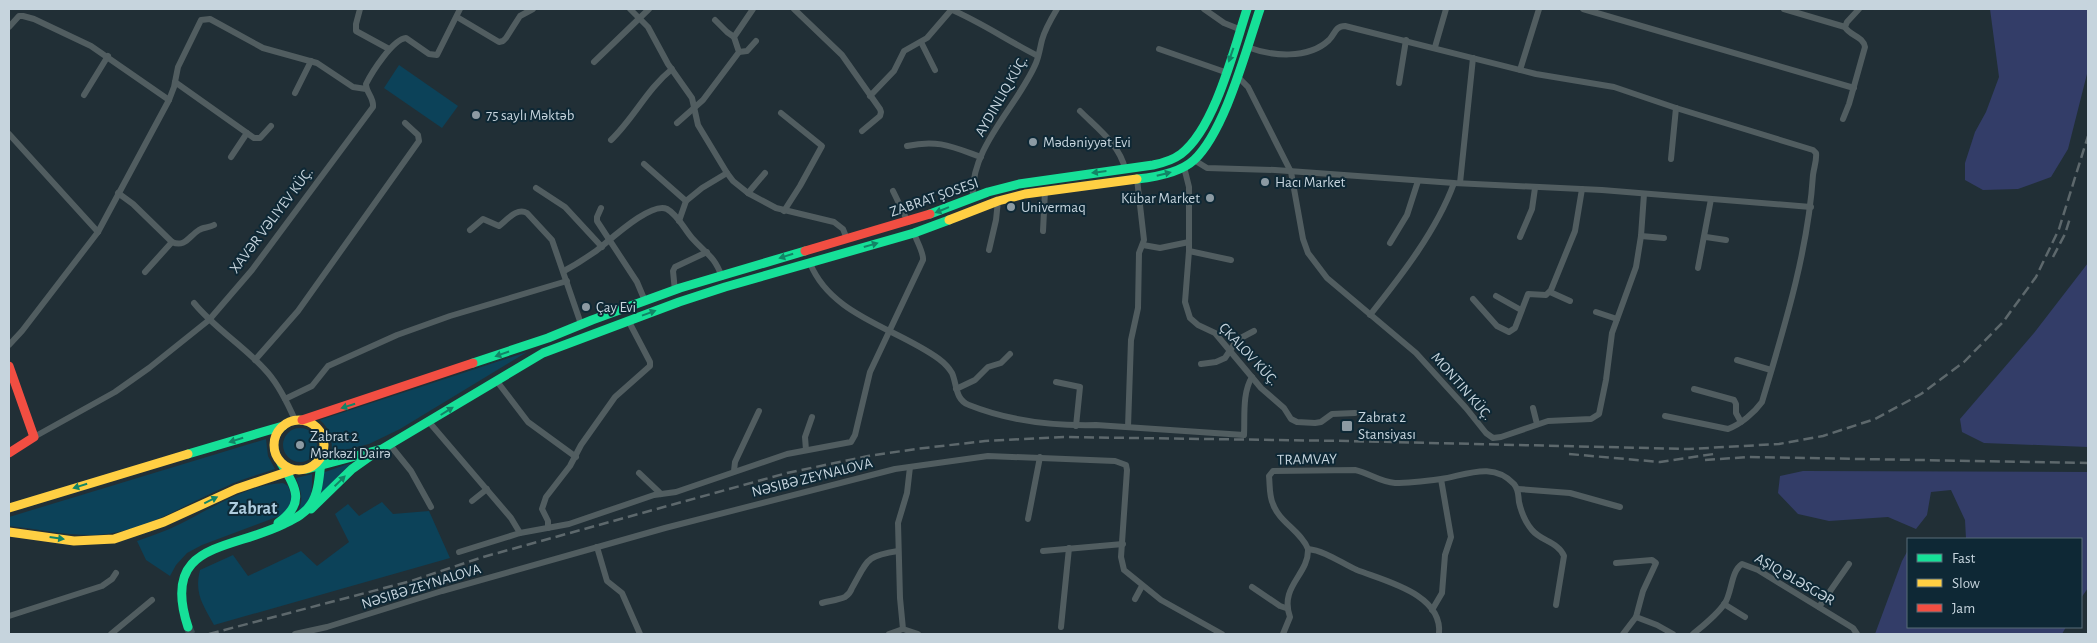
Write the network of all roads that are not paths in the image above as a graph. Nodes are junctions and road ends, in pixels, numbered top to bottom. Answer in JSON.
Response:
{"nodes":[{"id":1,"x":360,"y":9,"type":"edge"},
{"id":2,"x":460,"y":9,"type":"edge"},
{"id":3,"x":533,"y":9,"type":"edge"},
{"id":4,"x":630,"y":9,"type":"edge"},
{"id":5,"x":649,"y":9,"type":"edge"},
{"id":6,"x":753,"y":9,"type":"edge"},
{"id":7,"x":794,"y":9,"type":"edge"},
{"id":8,"x":951,"y":9,"type":"edge"},
{"id":9,"x":975,"y":9,"type":"edge"},
{"id":10,"x":1056,"y":9,"type":"edge"},
{"id":11,"x":1204,"y":9,"type":"edge"},
{"id":12,"x":1247,"y":9,"type":"edge"},
{"id":13,"x":1260,"y":9,"type":"edge"},
{"id":14,"x":1446,"y":9,"type":"edge"},
{"id":15,"x":1539,"y":9,"type":"edge"},
{"id":16,"x":1583,"y":9,"type":"edge"},
{"id":17,"x":1784,"y":9,"type":"edge"},
{"id":18,"x":1859,"y":9,"type":"edge"},
{"id":19,"x":457,"y":17,"type":"junction"},
{"id":20,"x":971,"y":17,"type":"junction"},
{"id":21,"x":640,"y":18,"type":"junction"},
{"id":22,"x":715,"y":20,"type":"dead end"},
{"id":23,"x":9,"y":27,"type":"edge"},
{"id":24,"x":1845,"y":27,"type":"junction"},
{"id":25,"x":1240,"y":29,"type":"junction"},
{"id":26,"x":734,"y":36,"type":"junction"},
{"id":27,"x":1406,"y":40,"type":"junction"},
{"id":28,"x":756,"y":41,"type":"dead end"},
{"id":29,"x":921,"y":42,"type":"junction"},
{"id":30,"x":1247,"y":47,"type":"junction"},
{"id":31,"x":1435,"y":47,"type":"junction"},
{"id":32,"x":389,"y":49,"type":"junction"},
{"id":33,"x":1159,"y":49,"type":"dead end"},
{"id":34,"x":738,"y":52,"type":"junction"},
{"id":35,"x":108,"y":56,"type":"junction"},
{"id":36,"x":1038,"y":56,"type":"junction"},
{"id":37,"x":1473,"y":58,"type":"junction"},
{"id":38,"x":310,"y":61,"type":"junction"},
{"id":39,"x":594,"y":62,"type":"dead end"},
{"id":40,"x":672,"y":69,"type":"junction"},
{"id":41,"x":935,"y":70,"type":"dead end"},
{"id":42,"x":1520,"y":70,"type":"junction"},
{"id":43,"x":1225,"y":72,"type":"junction"},
{"id":44,"x":1237,"y":76,"type":"junction"},
{"id":45,"x":175,"y":82,"type":"junction"},
{"id":46,"x":1399,"y":83,"type":"dead end"},
{"id":47,"x":1854,"y":88,"type":"junction"},
{"id":48,"x":366,"y":89,"type":"junction"},
{"id":49,"x":295,"y":93,"type":"dead end"},
{"id":50,"x":84,"y":95,"type":"dead end"},
{"id":51,"x":870,"y":96,"type":"junction"},
{"id":52,"x":169,"y":100,"type":"junction"},
{"id":53,"x":696,"y":107,"type":"junction"},
{"id":54,"x":1676,"y":108,"type":"junction"},
{"id":55,"x":1080,"y":111,"type":"dead end"},
{"id":56,"x":780,"y":113,"type":"dead end"},
{"id":57,"x":1843,"y":119,"type":"dead end"},
{"id":58,"x":677,"y":123,"type":"dead end"},
{"id":59,"x":405,"y":124,"type":"dead end"},
{"id":60,"x":271,"y":126,"type":"dead end"},
{"id":61,"x":862,"y":131,"type":"dead end"},
{"id":62,"x":247,"y":133,"type":"junction"},
{"id":63,"x":9,"y":134,"type":"edge"},
{"id":64,"x":611,"y":140,"type":"dead end"},
{"id":65,"x":907,"y":146,"type":"dead end"},
{"id":66,"x":231,"y":157,"type":"dead end"},
{"id":67,"x":981,"y":157,"type":"junction"},
{"id":68,"x":1672,"y":159,"type":"dead end"},
{"id":69,"x":1194,"y":160,"type":"junction"},
{"id":70,"x":644,"y":164,"type":"dead end"},
{"id":71,"x":1184,"y":167,"type":"junction"},
{"id":72,"x":1125,"y":169,"type":"junction"},
{"id":73,"x":1291,"y":172,"type":"junction"},
{"id":74,"x":727,"y":173,"type":"junction"},
{"id":75,"x":765,"y":173,"type":"dead end"},
{"id":76,"x":1137,"y":179,"type":"junction"},
{"id":77,"x":1418,"y":181,"type":"junction"},
{"id":78,"x":1457,"y":183,"type":"junction"},
{"id":79,"x":536,"y":188,"type":"dead end"},
{"id":80,"x":1535,"y":188,"type":"junction"},
{"id":81,"x":1582,"y":189,"type":"junction"},
{"id":82,"x":893,"y":190,"type":"dead end"},
{"id":83,"x":1045,"y":191,"type":"junction"},
{"id":84,"x":118,"y":193,"type":"junction"},
{"id":85,"x":748,"y":193,"type":"junction"},
{"id":86,"x":1644,"y":194,"type":"junction"},
{"id":87,"x":973,"y":198,"type":"junction"},
{"id":88,"x":1711,"y":199,"type":"junction"},
{"id":89,"x":686,"y":201,"type":"junction"},
{"id":90,"x":998,"y":201,"type":"junction"},
{"id":91,"x":1811,"y":207,"type":"junction"},
{"id":92,"x":601,"y":208,"type":"dead end"},
{"id":93,"x":784,"y":211,"type":"junction"},
{"id":94,"x":679,"y":220,"type":"junction"},
{"id":95,"x":908,"y":222,"type":"junction"},
{"id":96,"x":214,"y":226,"type":"dead end"},
{"id":97,"x":470,"y":230,"type":"dead end"},
{"id":98,"x":1043,"y":231,"type":"dead end"},
{"id":99,"x":98,"y":232,"type":"junction"},
{"id":100,"x":914,"y":233,"type":"junction"},
{"id":101,"x":1641,"y":236,"type":"junction"},
{"id":102,"x":1520,"y":237,"type":"dead end"},
{"id":103,"x":1706,"y":237,"type":"junction"},
{"id":104,"x":1664,"y":238,"type":"dead end"},
{"id":105,"x":609,"y":239,"type":"junction"},
{"id":106,"x":847,"y":239,"type":"junction"},
{"id":107,"x":1726,"y":240,"type":"dead end"},
{"id":108,"x":172,"y":242,"type":"junction"},
{"id":109,"x":1189,"y":242,"type":"junction"},
{"id":110,"x":1390,"y":243,"type":"dead end"},
{"id":111,"x":1143,"y":245,"type":"junction"},
{"id":112,"x":602,"y":246,"type":"junction"},
{"id":113,"x":988,"y":250,"type":"dead end"},
{"id":114,"x":850,"y":251,"type":"junction"},
{"id":115,"x":1189,"y":251,"type":"junction"},
{"id":116,"x":707,"y":252,"type":"junction"},
{"id":117,"x":1230,"y":260,"type":"dead end"},
{"id":118,"x":810,"y":262,"type":"junction"},
{"id":119,"x":1698,"y":268,"type":"dead end"},
{"id":120,"x":146,"y":272,"type":"dead end"},
{"id":121,"x":564,"y":272,"type":"junction"},
{"id":122,"x":722,"y":277,"type":"junction"},
{"id":123,"x":567,"y":281,"type":"junction"},
{"id":124,"x":675,"y":291,"type":"junction"},
{"id":125,"x":1550,"y":292,"type":"junction"},
{"id":126,"x":1496,"y":296,"type":"dead end"},
{"id":127,"x":1472,"y":299,"type":"dead end"},
{"id":128,"x":645,"y":301,"type":"junction"},
{"id":129,"x":1570,"y":302,"type":"dead end"},
{"id":130,"x":194,"y":303,"type":"dead end"},
{"id":131,"x":1521,"y":310,"type":"junction"},
{"id":132,"x":1596,"y":312,"type":"dead end"},
{"id":133,"x":1370,"y":315,"type":"junction"},
{"id":134,"x":1617,"y":319,"type":"junction"},
{"id":135,"x":209,"y":320,"type":"junction"},
{"id":136,"x":628,"y":320,"type":"junction"},
{"id":137,"x":582,"y":324,"type":"junction"},
{"id":138,"x":888,"y":331,"type":"junction"},
{"id":139,"x":1254,"y":331,"type":"dead end"},
{"id":140,"x":9,"y":345,"type":"edge"},
{"id":141,"x":1230,"y":351,"type":"junction"},
{"id":142,"x":1010,"y":354,"type":"dead end"},
{"id":143,"x":255,"y":360,"type":"junction"},
{"id":144,"x":1737,"y":360,"type":"dead end"},
{"id":145,"x":1201,"y":364,"type":"dead end"},
{"id":146,"x":9,"y":366,"type":"edge"},
{"id":147,"x":1772,"y":370,"type":"junction"},
{"id":148,"x":1252,"y":377,"type":"junction"},
{"id":149,"x":496,"y":380,"type":"junction"},
{"id":150,"x":1056,"y":382,"type":"dead end"},
{"id":151,"x":956,"y":389,"type":"junction"},
{"id":152,"x":1694,"y":389,"type":"dead end"},
{"id":153,"x":285,"y":399,"type":"junction"},
{"id":154,"x":1532,"y":408,"type":"dead end"},
{"id":155,"x":759,"y":411,"type":"dead end"},
{"id":156,"x":1355,"y":413,"type":"dead end"},
{"id":157,"x":1665,"y":416,"type":"dead end"},
{"id":158,"x":812,"y":417,"type":"dead end"},
{"id":159,"x":298,"y":420,"type":"junction"},
{"id":160,"x":429,"y":422,"type":"junction"},
{"id":161,"x":1741,"y":422,"type":"junction"},
{"id":162,"x":1537,"y":424,"type":"junction"},
{"id":163,"x":283,"y":426,"type":"junction"},
{"id":164,"x":1076,"y":426,"type":"junction"},
{"id":165,"x":1128,"y":427,"type":"junction"},
{"id":166,"x":34,"y":437,"type":"junction"},
{"id":167,"x":386,"y":447,"type":"junction"},
{"id":168,"x":806,"y":450,"type":"junction"},
{"id":169,"x":9,"y":453,"type":"edge"},
{"id":170,"x":322,"y":456,"type":"junction"},
{"id":171,"x":576,"y":457,"type":"junction"},
{"id":172,"x":1040,"y":457,"type":"junction"},
{"id":173,"x":320,"y":466,"type":"junction"},
{"id":174,"x":910,"y":467,"type":"junction"},
{"id":175,"x":306,"y":469,"type":"junction"},
{"id":176,"x":290,"y":471,"type":"junction"},
{"id":177,"x":734,"y":471,"type":"junction"},
{"id":178,"x":639,"y":473,"type":"dead end"},
{"id":179,"x":1441,"y":479,"type":"junction"},
{"id":180,"x":487,"y":489,"type":"junction"},
{"id":181,"x":1518,"y":489,"type":"junction"},
{"id":182,"x":661,"y":494,"type":"junction"},
{"id":183,"x":472,"y":501,"type":"dead end"},
{"id":184,"x":432,"y":507,"type":"dead end"},
{"id":185,"x":1620,"y":507,"type":"dead end"},
{"id":186,"x":9,"y":508,"type":"edge"},
{"id":187,"x":305,"y":514,"type":"junction"},
{"id":188,"x":1028,"y":519,"type":"dead end"},
{"id":189,"x":548,"y":528,"type":"junction"},
{"id":190,"x":9,"y":532,"type":"edge"},
{"id":191,"x":262,"y":532,"type":"junction"},
{"id":192,"x":520,"y":533,"type":"junction"},
{"id":193,"x":1123,"y":544,"type":"junction"},
{"id":194,"x":597,"y":547,"type":"junction"},
{"id":195,"x":1069,"y":548,"type":"junction"},
{"id":196,"x":1308,"y":549,"type":"junction"},
{"id":197,"x":898,"y":551,"type":"junction"},
{"id":198,"x":1043,"y":551,"type":"dead end"},
{"id":199,"x":459,"y":552,"type":"dead end"},
{"id":200,"x":1616,"y":563,"type":"dead end"},
{"id":201,"x":1850,"y":564,"type":"dead end"},
{"id":202,"x":116,"y":573,"type":"dead end"},
{"id":203,"x":1142,"y":586,"type":"junction"},
{"id":204,"x":1252,"y":587,"type":"dead end"},
{"id":205,"x":1135,"y":599,"type":"dead end"},
{"id":206,"x":152,"y":600,"type":"dead end"},
{"id":207,"x":822,"y":603,"type":"dead end"},
{"id":208,"x":1724,"y":604,"type":"junction"},
{"id":209,"x":1556,"y":605,"type":"dead end"},
{"id":210,"x":1286,"y":608,"type":"junction"},
{"id":211,"x":1820,"y":608,"type":"junction"},
{"id":212,"x":1432,"y":610,"type":"junction"},
{"id":213,"x":9,"y":616,"type":"edge"},
{"id":214,"x":1636,"y":617,"type":"junction"},
{"id":215,"x":1745,"y":617,"type":"dead end"},
{"id":216,"x":188,"y":627,"type":"tunnel mouth"},
{"id":217,"x":1062,"y":627,"type":"dead end"},
{"id":218,"x":903,"y":630,"type":"junction"},
{"id":219,"x":306,"y":633,"type":"edge"},
{"id":220,"x":1698,"y":633,"type":"edge"},
{"id":221,"x":111,"y":634,"type":"edge"},
{"id":222,"x":295,"y":634,"type":"edge"},
{"id":223,"x":640,"y":634,"type":"edge"},
{"id":224,"x":889,"y":634,"type":"edge"},
{"id":225,"x":918,"y":634,"type":"edge"},
{"id":226,"x":1222,"y":634,"type":"edge"},
{"id":227,"x":1283,"y":634,"type":"edge"},
{"id":228,"x":1439,"y":634,"type":"edge"},
{"id":229,"x":1623,"y":634,"type":"edge"},
{"id":230,"x":1673,"y":634,"type":"edge"},
{"id":231,"x":1857,"y":634,"type":"edge"}],
"edges":[{"from":1,"to":32,"type":"street"},
{"from":2,"to":19,"type":"street"},
{"from":3,"to":19,"type":"street"},
{"from":4,"to":21,"type":"street"},
{"from":5,"to":21,"type":"street"},
{"from":6,"to":26,"type":"street"},
{"from":7,"to":51,"type":"street"},
{"from":8,"to":20,"type":"street"},
{"from":8,"to":29,"type":"street"},
{"from":9,"to":20,"type":"street"},
{"from":10,"to":36,"type":"street"},
{"from":11,"to":25,"type":"street"},
{"from":12,"to":25,"type":"main road","name":"ZABRAT ŞOSESI"},
{"from":13,"to":30,"type":"main road","name":"ZABRAT ŞOSESI"},
{"from":14,"to":31,"type":"street"},
{"from":15,"to":42,"type":"street"},
{"from":16,"to":47,"type":"street"},
{"from":17,"to":24,"type":"street"},
{"from":18,"to":24,"type":"street"},
{"from":19,"to":32,"type":"street"},
{"from":20,"to":36,"type":"street"},
{"from":21,"to":39,"type":"street"},
{"from":21,"to":40,"type":"street"},
{"from":22,"to":26,"type":"street"},
{"from":23,"to":35,"type":"street"},
{"from":24,"to":47,"type":"street"},
{"from":25,"to":43,"type":"main road","name":"ZABRAT ŞOSESI","one_way":true},
{"from":26,"to":34,"type":"street"},
{"from":27,"to":30,"type":"street"},
{"from":27,"to":31,"type":"street"},
{"from":27,"to":46,"type":"street"},
{"from":28,"to":34,"type":"street"},
{"from":29,"to":41,"type":"street"},
{"from":29,"to":51,"type":"street"},
{"from":30,"to":44,"type":"main road","name":"ZABRAT ŞOSESI"},
{"from":31,"to":37,"type":"street"},
{"from":32,"to":48,"type":"street"},
{"from":33,"to":43,"type":"street"},
{"from":34,"to":53,"type":"street"},
{"from":35,"to":50,"type":"street"},
{"from":35,"to":52,"type":"street"},
{"from":36,"to":67,"type":"street"},
{"from":37,"to":42,"type":"street"},
{"from":37,"to":78,"type":"street"},
{"from":38,"to":45,"type":"street"},
{"from":38,"to":48,"type":"street"},
{"from":38,"to":49,"type":"street"},
{"from":40,"to":53,"type":"street"},
{"from":40,"to":64,"type":"street"},
{"from":42,"to":54,"type":"street"},
{"from":43,"to":72,"type":"main road","name":"ZABRAT ŞOSESI"},
{"from":44,"to":69,"type":"main road","name":"ZABRAT ŞOSESI"},
{"from":44,"to":73,"type":"street","name":"MONTIN KÜÇ."},
{"from":45,"to":52,"type":"street"},
{"from":45,"to":62,"type":"street"},
{"from":47,"to":57,"type":"street"},
{"from":48,"to":135,"type":"street","name":"XAVƏR VƏLIYEV KÜÇ."},
{"from":51,"to":61,"type":"street"},
{"from":52,"to":84,"type":"street"},
{"from":53,"to":58,"type":"street"},
{"from":53,"to":74,"type":"street"},
{"from":54,"to":68,"type":"street"},
{"from":54,"to":91,"type":"street"},
{"from":55,"to":72,"type":"street"},
{"from":56,"to":93,"type":"street"},
{"from":59,"to":143,"type":"street"},
{"from":60,"to":62,"type":"street"},
{"from":62,"to":66,"type":"street"},
{"from":63,"to":99,"type":"street"},
{"from":65,"to":67,"type":"street"},
{"from":67,"to":87,"type":"street"},
{"from":69,"to":71,"type":"main road","name":"ZABRAT ŞOSESI"},
{"from":69,"to":73,"type":"street"},
{"from":70,"to":89,"type":"street"},
{"from":76,"to":71,"type":"main road","name":"ZABRAT ŞOSESI","one_way":true},
{"from":71,"to":109,"type":"street","name":"ÇKALOV KÜÇ."},
{"from":72,"to":87,"type":"main road","name":"ZABRAT ŞOSESI","one_way":true},
{"from":73,"to":77,"type":"street"},
{"from":73,"to":133,"type":"street","name":"MONTIN KÜÇ."},
{"from":74,"to":85,"type":"street"},
{"from":74,"to":89,"type":"street"},
{"from":75,"to":85,"type":"street"},
{"from":76,"to":83,"type":"main road","name":"ZABRAT ŞOSESI"},
{"from":76,"to":111,"type":"street"},
{"from":77,"to":78,"type":"street"},
{"from":77,"to":110,"type":"street"},
{"from":78,"to":80,"type":"street"},
{"from":78,"to":133,"type":"street"},
{"from":79,"to":112,"type":"street"},
{"from":80,"to":81,"type":"street"},
{"from":80,"to":102,"type":"street"},
{"from":81,"to":86,"type":"street"},
{"from":81,"to":125,"type":"street"},
{"from":82,"to":95,"type":"street"},
{"from":83,"to":90,"type":"main road","name":"ZABRAT ŞOSESI"},
{"from":83,"to":98,"type":"street"},
{"from":84,"to":99,"type":"street"},
{"from":84,"to":108,"type":"street"},
{"from":85,"to":93,"type":"street"},
{"from":86,"to":88,"type":"street"},
{"from":86,"to":101,"type":"street","name":"MONTIN KÜÇ."},
{"from":87,"to":95,"type":"main road","name":"ZABRAT ŞOSESI","one_way":true},
{"from":88,"to":91,"type":"street"},
{"from":88,"to":103,"type":"street"},
{"from":89,"to":94,"type":"street"},
{"from":90,"to":100,"type":"main road","name":"ZABRAT ŞOSESI"},
{"from":90,"to":113,"type":"street"},
{"from":91,"to":147,"type":"street"},
{"from":92,"to":105,"type":"street"},
{"from":93,"to":106,"type":"street"},
{"from":94,"to":105,"type":"street"},
{"from":94,"to":116,"type":"street"},
{"from":95,"to":106,"type":"main road","name":"ZABRAT ŞOSESI"},
{"from":96,"to":108,"type":"street"},
{"from":97,"to":121,"type":"street"},
{"from":99,"to":140,"type":"street"},
{"from":114,"to":100,"type":"main road","name":"ZABRAT ŞOSESI","one_way":true},
{"from":100,"to":138,"type":"street"},
{"from":101,"to":104,"type":"street"},
{"from":101,"to":134,"type":"street","name":"MONTIN KÜÇ."},
{"from":103,"to":107,"type":"street"},
{"from":103,"to":119,"type":"street"},
{"from":105,"to":112,"type":"street"},
{"from":105,"to":128,"type":"street"},
{"from":106,"to":114,"type":"main road"},
{"from":106,"to":122,"type":"main road","name":"ZABRAT ŞOSESI","one_way":true},
{"from":108,"to":120,"type":"street"},
{"from":109,"to":111,"type":"street"},
{"from":109,"to":115,"type":"street","name":"ÇKALOV KÜÇ."},
{"from":111,"to":165,"type":"street"},
{"from":112,"to":121,"type":"street"},
{"from":114,"to":118,"type":"main road","name":"ZABRAT ŞOSESI"},
{"from":115,"to":117,"type":"street"},
{"from":115,"to":141,"type":"street","name":"ÇKALOV KÜÇ."},
{"from":116,"to":122,"type":"street"},
{"from":116,"to":124,"type":"street"},
{"from":136,"to":118,"type":"main road","name":"ZABRAT ŞOSESI","one_way":true},
{"from":118,"to":138,"type":"street"},
{"from":121,"to":123,"type":"street"},
{"from":122,"to":124,"type":"main road","name":"ZABRAT ŞOSESI"},
{"from":123,"to":137,"type":"street"},
{"from":123,"to":153,"type":"street"},
{"from":124,"to":128,"type":"main road","name":"ZABRAT ŞOSESI"},
{"from":125,"to":129,"type":"street"},
{"from":125,"to":131,"type":"street"},
{"from":126,"to":131,"type":"street"},
{"from":127,"to":131,"type":"street"},
{"from":128,"to":137,"type":"main road","name":"ZABRAT ŞOSESI"},
{"from":130,"to":135,"type":"street"},
{"from":132,"to":134,"type":"street"},
{"from":133,"to":162,"type":"street","name":"MONTIN KÜÇ."},
{"from":134,"to":162,"type":"street","name":"MONTIN KÜÇ."},
{"from":135,"to":143,"type":"street"},
{"from":135,"to":166,"type":"street","name":"XAVƏR VƏLIYEV KÜÇ."},
{"from":136,"to":149,"type":"main road","name":"ZABRAT ŞOSESI"},
{"from":136,"to":171,"type":"street"},
{"from":137,"to":159,"type":"main road","name":"ZABRAT ŞOSESI","one_way":true},
{"from":138,"to":151,"type":"street"},
{"from":138,"to":168,"type":"street"},
{"from":139,"to":141,"type":"street"},
{"from":141,"to":145,"type":"street"},
{"from":141,"to":148,"type":"street","name":"ÇKALOV KÜÇ."},
{"from":142,"to":151,"type":"street"},
{"from":143,"to":153,"type":"street"},
{"from":144,"to":147,"type":"street"},
{"from":146,"to":166,"type":"main road"},
{"from":147,"to":161,"type":"street"},
{"from":148,"to":156,"type":"street","name":"ÇKALOV KÜÇ."},
{"from":148,"to":165,"type":"street"},
{"from":160,"to":149,"type":"main road","name":"ZABRAT ŞOSESI","one_way":true},
{"from":149,"to":171,"type":"street"},
{"from":150,"to":164,"type":"street"},
{"from":151,"to":164,"type":"street"},
{"from":152,"to":161,"type":"street"},
{"from":153,"to":159,"type":"street"},
{"from":154,"to":162,"type":"street"},
{"from":155,"to":177,"type":"street"},
{"from":157,"to":161,"type":"street"},
{"from":158,"to":168,"type":"street"},
{"from":159,"to":163,"type":"main road"},
{"from":159,"to":170,"type":"main road"},
{"from":160,"to":167,"type":"main road","name":"ZABRAT ŞOSESI"},
{"from":160,"to":180,"type":"street"},
{"from":163,"to":176,"type":"main road"},
{"from":163,"to":186,"type":"main road","one_way":true},
{"from":164,"to":165,"type":"street"},
{"from":166,"to":169,"type":"main road","name":"XAVƏR VƏLIYEV KÜÇ."},
{"from":167,"to":173,"type":"main road"},
{"from":167,"to":184,"type":"street"},
{"from":187,"to":167,"type":"main road","one_way":true},
{"from":168,"to":177,"type":"street"},
{"from":170,"to":173,"type":"main road"},
{"from":170,"to":175,"type":"main road"},
{"from":171,"to":189,"type":"street"},
{"from":172,"to":174,"type":"street","name":"NƏSIBƏ ZEYNALOVA"},
{"from":172,"to":188,"type":"street"},
{"from":172,"to":193,"type":"street","name":"NƏSIBƏ ZEYNALOVA"},
{"from":173,"to":175,"type":"main road"},
{"from":173,"to":187,"type":"main road"},
{"from":174,"to":194,"type":"street","name":"NƏSIBƏ ZEYNALOVA"},
{"from":174,"to":197,"type":"street"},
{"from":175,"to":176,"type":"main road"},
{"from":190,"to":176,"type":"main road","one_way":true},
{"from":176,"to":191,"type":"main road"},
{"from":177,"to":182,"type":"street"},
{"from":178,"to":182,"type":"street"},
{"from":179,"to":181,"type":"street","name":"TRAMVAY"},
{"from":179,"to":196,"type":"street","name":"TRAMVAY"},
{"from":179,"to":212,"type":"street"},
{"from":180,"to":183,"type":"street"},
{"from":180,"to":192,"type":"street"},
{"from":181,"to":185,"type":"street","name":"TRAMVAY"},
{"from":181,"to":209,"type":"street"},
{"from":182,"to":189,"type":"street"},
{"from":187,"to":191,"type":"main road"},
{"from":189,"to":192,"type":"street"},
{"from":191,"to":216,"type":"main road"},
{"from":192,"to":199,"type":"street"},
{"from":193,"to":195,"type":"street"},
{"from":193,"to":203,"type":"street","name":"NƏSIBƏ ZEYNALOVA"},
{"from":194,"to":219,"type":"street","name":"NƏSIBƏ ZEYNALOVA"},
{"from":194,"to":223,"type":"street"},
{"from":195,"to":198,"type":"street"},
{"from":195,"to":217,"type":"street"},
{"from":196,"to":210,"type":"street"},
{"from":196,"to":212,"type":"street"},
{"from":197,"to":207,"type":"street"},
{"from":197,"to":218,"type":"street"},
{"from":200,"to":214,"type":"street"},
{"from":201,"to":211,"type":"street"},
{"from":202,"to":213,"type":"street"},
{"from":203,"to":205,"type":"street"},
{"from":203,"to":226,"type":"street","name":"NƏSIBƏ ZEYNALOVA"},
{"from":204,"to":210,"type":"street"},
{"from":206,"to":221,"type":"street"},
{"from":208,"to":211,"type":"street"},
{"from":208,"to":215,"type":"street"},
{"from":208,"to":220,"type":"street"},
{"from":210,"to":227,"type":"street"},
{"from":211,"to":231,"type":"street"},
{"from":212,"to":228,"type":"street"},
{"from":214,"to":229,"type":"street"},
{"from":214,"to":230,"type":"street"},
{"from":218,"to":224,"type":"street"},
{"from":218,"to":225,"type":"street"},
{"from":219,"to":222,"type":"street","name":"NƏSIBƏ ZEYNALOVA"}]}
